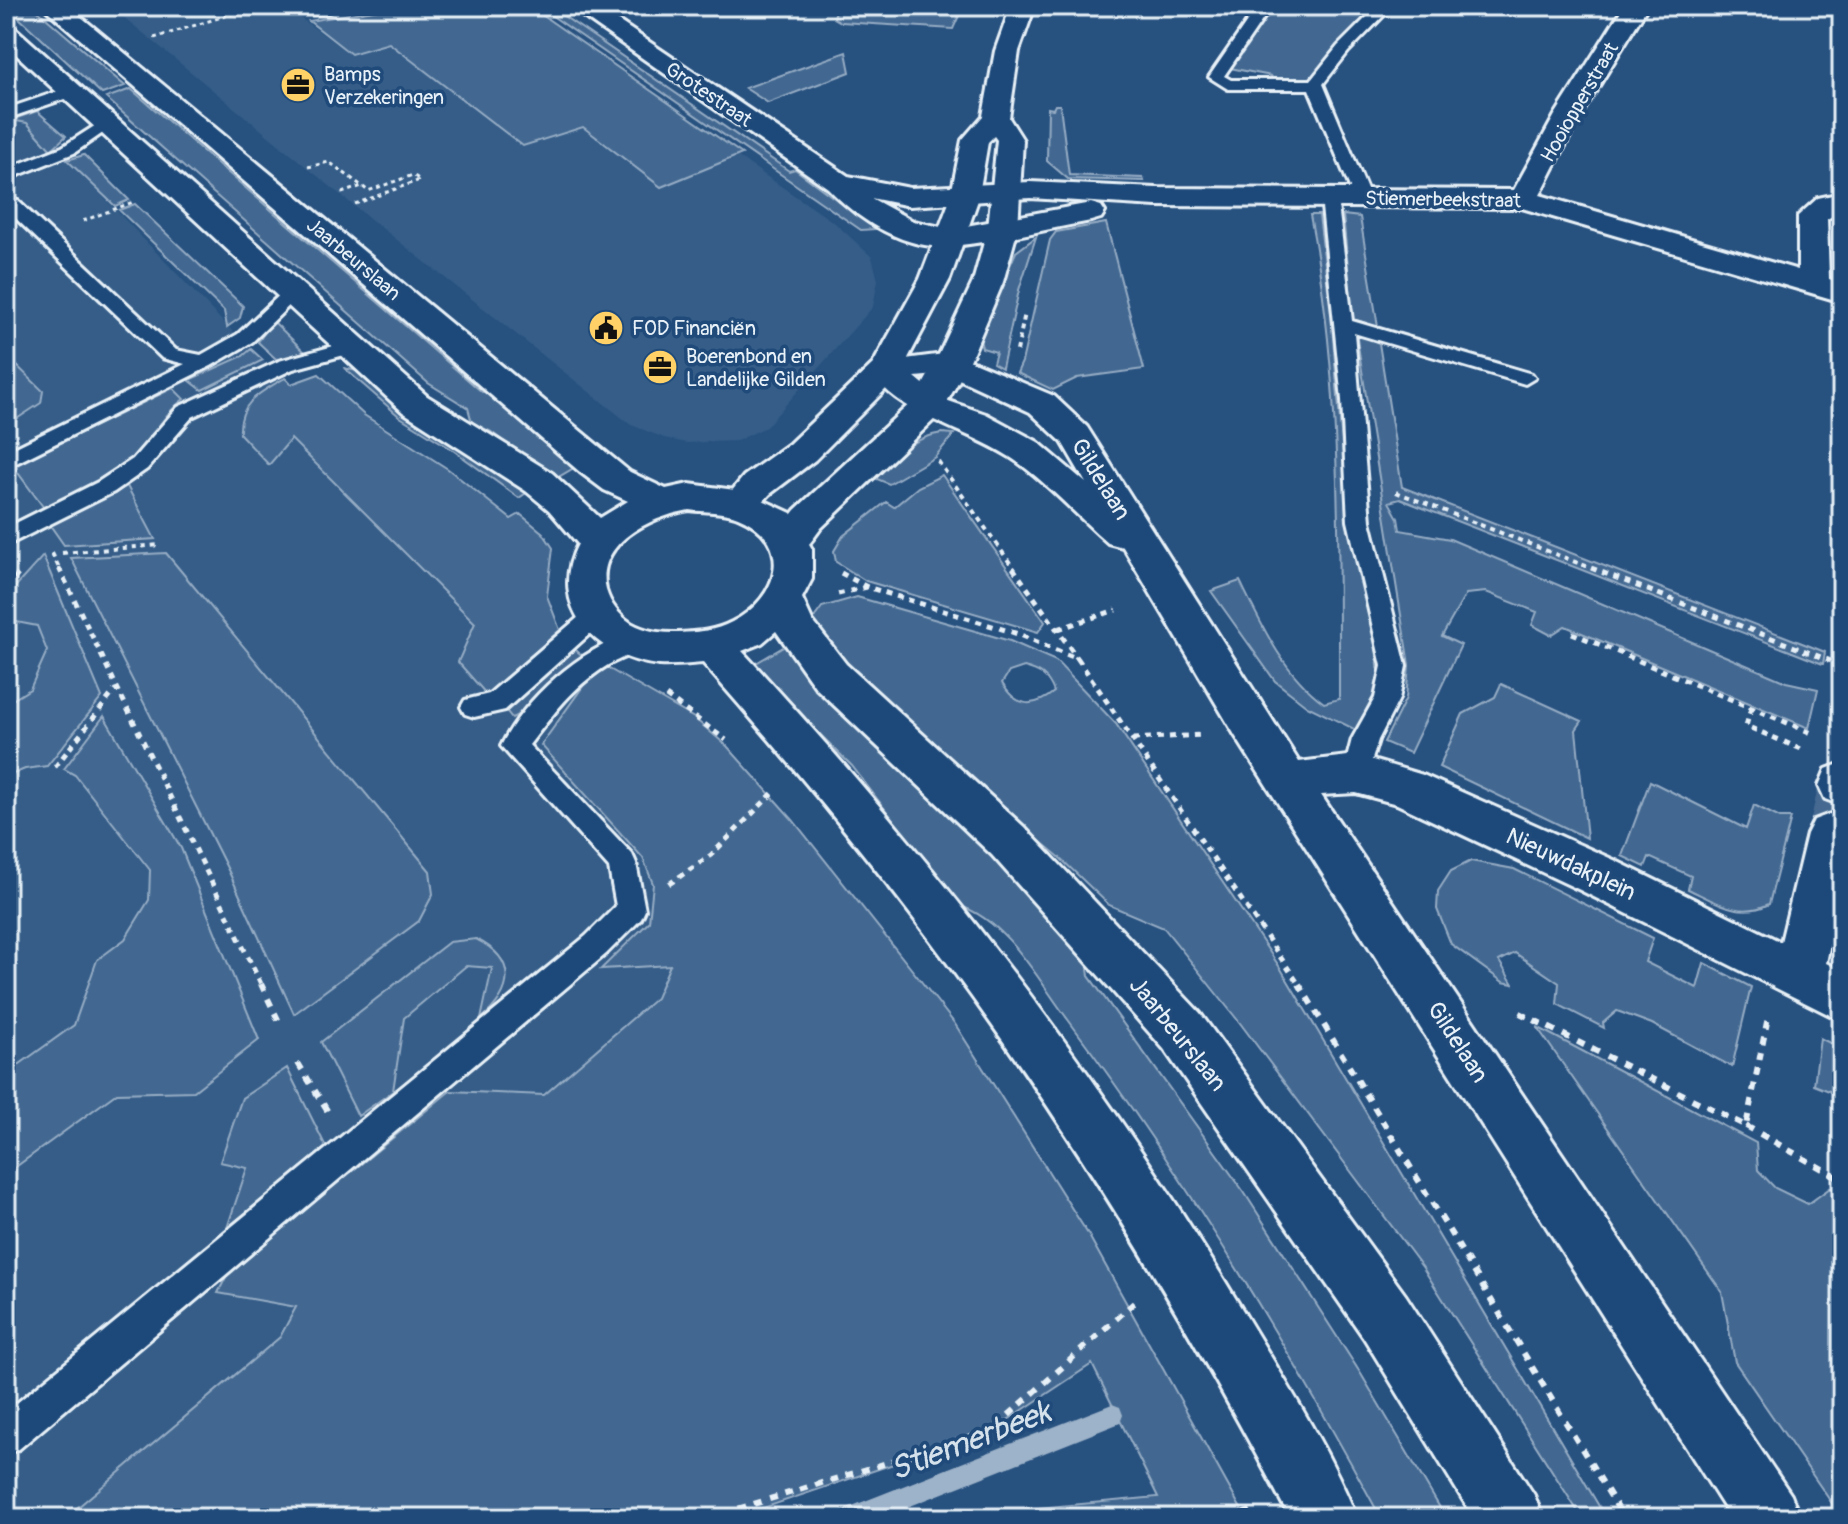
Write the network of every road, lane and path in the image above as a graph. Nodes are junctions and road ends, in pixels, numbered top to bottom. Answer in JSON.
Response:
{"nodes":[{"id":1,"x":54,"y":6,"type":"edge"},
{"id":2,"x":248,"y":6,"type":"edge"},
{"id":3,"x":295,"y":6,"type":"edge"},
{"id":4,"x":337,"y":6,"type":"edge"},
{"id":5,"x":580,"y":6,"type":"edge"},
{"id":6,"x":1023,"y":6,"type":"edge"},
{"id":7,"x":1265,"y":6,"type":"edge"},
{"id":8,"x":1386,"y":6,"type":"edge"},
{"id":9,"x":1636,"y":6,"type":"edge"},
{"id":10,"x":6,"y":32,"type":"edge"},
{"id":11,"x":145,"y":40,"type":"dead end"},
{"id":12,"x":1315,"y":84,"type":"junction"},
{"id":13,"x":71,"y":92,"type":"junction"},
{"id":14,"x":6,"y":114,"type":"edge"},
{"id":15,"x":996,"y":118,"type":"junction"},
{"id":16,"x":107,"y":123,"type":"junction"},
{"id":17,"x":304,"y":168,"type":"dead end"},
{"id":18,"x":6,"y":175,"type":"edge"},
{"id":19,"x":839,"y":183,"type":"junction"},
{"id":20,"x":362,"y":186,"type":"junction"},
{"id":21,"x":349,"y":191,"type":"dead end"},
{"id":22,"x":1007,"y":191,"type":"junction"},
{"id":23,"x":965,"y":194,"type":"junction"},
{"id":24,"x":1156,"y":197,"type":"junction"},
{"id":25,"x":1329,"y":197,"type":"junction"},
{"id":26,"x":1362,"y":197,"type":"junction"},
{"id":27,"x":1524,"y":199,"type":"junction"},
{"id":28,"x":138,"y":200,"type":"dead end"},
{"id":29,"x":1842,"y":202,"type":"edge"},
{"id":30,"x":6,"y":204,"type":"edge"},
{"id":31,"x":349,"y":206,"type":"dead end"},
{"id":32,"x":87,"y":219,"type":"dead end"},
{"id":33,"x":1003,"y":228,"type":"junction"},
{"id":34,"x":950,"y":238,"type":"junction"},
{"id":35,"x":1828,"y":288,"type":"edge"},
{"id":36,"x":292,"y":294,"type":"junction"},
{"id":37,"x":1343,"y":324,"type":"junction"},
{"id":38,"x":352,"y":347,"type":"junction"},
{"id":39,"x":204,"y":362,"type":"junction"},
{"id":40,"x":952,"y":363,"type":"junction"},
{"id":41,"x":886,"y":370,"type":"junction"},
{"id":42,"x":1525,"y":378,"type":"dead end"},
{"id":43,"x":928,"y":406,"type":"junction"},
{"id":44,"x":6,"y":461,"type":"edge"},
{"id":45,"x":938,"y":461,"type":"dead end"},
{"id":46,"x":1356,"y":477,"type":"junction"},
{"id":47,"x":661,"y":502,"type":"junction"},
{"id":48,"x":741,"y":502,"type":"junction"},
{"id":49,"x":6,"y":538,"type":"edge"},
{"id":50,"x":791,"y":540,"type":"junction"},
{"id":51,"x":46,"y":543,"type":"dead end"},
{"id":52,"x":598,"y":543,"type":"junction"},
{"id":53,"x":160,"y":545,"type":"dead end"},
{"id":54,"x":52,"y":554,"type":"junction"},
{"id":55,"x":1152,"y":563,"type":"junction"},
{"id":56,"x":840,"y":572,"type":"dead end"},
{"id":57,"x":784,"y":601,"type":"junction"},
{"id":58,"x":1116,"y":610,"type":"dead end"},
{"id":59,"x":595,"y":616,"type":"junction"},
{"id":60,"x":1058,"y":629,"type":"junction"},
{"id":61,"x":1572,"y":633,"type":"dead end"},
{"id":62,"x":632,"y":642,"type":"junction"},
{"id":63,"x":712,"y":646,"type":"junction"},
{"id":64,"x":1078,"y":659,"type":"junction"},
{"id":65,"x":1831,"y":661,"type":"dead end"},
{"id":66,"x":116,"y":689,"type":"junction"},
{"id":67,"x":663,"y":694,"type":"dead end"},
{"id":68,"x":474,"y":707,"type":"dead end"},
{"id":69,"x":1751,"y":708,"type":"junction"},
{"id":70,"x":1208,"y":734,"type":"dead end"},
{"id":71,"x":1814,"y":734,"type":"dead end"},
{"id":72,"x":1132,"y":739,"type":"junction"},
{"id":73,"x":734,"y":748,"type":"dead end"},
{"id":74,"x":1810,"y":753,"type":"dead end"},
{"id":75,"x":55,"y":767,"type":"dead end"},
{"id":76,"x":1356,"y":774,"type":"junction"},
{"id":77,"x":768,"y":781,"type":"dead end"},
{"id":78,"x":1290,"y":783,"type":"junction"},
{"id":79,"x":776,"y":790,"type":"junction"},
{"id":80,"x":786,"y":802,"type":"dead end"},
{"id":81,"x":1830,"y":834,"type":"tunnel mouth"},
{"id":82,"x":631,"y":910,"type":"junction"},
{"id":83,"x":1784,"y":992,"type":"junction"},
{"id":84,"x":1842,"y":997,"type":"edge"},
{"id":85,"x":1520,"y":1013,"type":"dead end"},
{"id":86,"x":281,"y":1026,"type":"dead end"},
{"id":87,"x":298,"y":1063,"type":"dead end"},
{"id":88,"x":334,"y":1122,"type":"dead end"},
{"id":89,"x":1746,"y":1126,"type":"junction"},
{"id":90,"x":1842,"y":1180,"type":"edge"},
{"id":91,"x":1144,"y":1294,"type":"dead end"},
{"id":92,"x":6,"y":1436,"type":"edge"},
{"id":93,"x":708,"y":1518,"type":"edge"},
{"id":94,"x":1325,"y":1518,"type":"edge"},
{"id":95,"x":1511,"y":1518,"type":"edge"},
{"id":96,"x":1624,"y":1518,"type":"edge"},
{"id":97,"x":1768,"y":1518,"type":"edge"}],
"edges":[{"from":1,"to":47,"type":"street","name":"Jaarbeurslaan"},
{"from":2,"to":11,"type":"path"},
{"from":3,"to":4,"type":"lane"},
{"from":5,"to":19,"type":"street","name":"Grotestraat"},
{"from":6,"to":15,"type":"street"},
{"from":7,"to":12,"type":"lane"},
{"from":8,"to":12,"type":"lane"},
{"from":9,"to":27,"type":"street","name":"Hooiopperstraat"},
{"from":10,"to":13,"type":"street"},
{"from":12,"to":26,"type":"lane"},
{"from":13,"to":14,"type":"lane"},
{"from":13,"to":16,"type":"street"},
{"from":15,"to":22,"type":"street"},
{"from":15,"to":23,"type":"street"},
{"from":16,"to":18,"type":"lane"},
{"from":16,"to":36,"type":"street"},
{"from":17,"to":20,"type":"path"},
{"from":19,"to":23,"type":"street","name":"Grotestraat"},
{"from":19,"to":34,"type":"street","name":"Grotestraat"},
{"from":20,"to":21,"type":"path"},
{"from":20,"to":31,"type":"path"},
{"from":22,"to":23,"type":"street","name":"Grotestraat"},
{"from":22,"to":24,"type":"street","name":"Stiemerbeekstraat"},
{"from":22,"to":33,"type":"street"},
{"from":23,"to":34,"type":"street"},
{"from":24,"to":25,"type":"street","name":"Stiemerbeekstraat"},
{"from":24,"to":33,"type":"street","name":"Stiemerbeekstraat"},
{"from":25,"to":26,"type":"street","name":"Stiemerbeekstraat"},
{"from":25,"to":37,"type":"lane"},
{"from":26,"to":27,"type":"street","name":"Stiemerbeekstraat"},
{"from":27,"to":35,"type":"street","name":"Stiemerbeekstraat"},
{"from":28,"to":32,"type":"path"},
{"from":29,"to":35,"type":"street","name":"Stiemerbeekstraat"},
{"from":30,"to":39,"type":"lane"},
{"from":33,"to":34,"type":"street","name":"Grotestraat"},
{"from":33,"to":40,"type":"street"},
{"from":34,"to":41,"type":"street"},
{"from":36,"to":38,"type":"street"},
{"from":36,"to":39,"type":"lane"},
{"from":37,"to":42,"type":"lane"},
{"from":37,"to":46,"type":"lane"},
{"from":38,"to":49,"type":"lane"},
{"from":38,"to":52,"type":"street"},
{"from":39,"to":44,"type":"lane"},
{"from":40,"to":41,"type":"street"},
{"from":40,"to":43,"type":"street"},
{"from":40,"to":55,"type":"street","name":"Gildelaan"},
{"from":41,"to":43,"type":"street","name":"Gildelaan"},
{"from":41,"to":48,"type":"street"},
{"from":43,"to":50,"type":"street"},
{"from":43,"to":55,"type":"street","name":"Gildelaan"},
{"from":45,"to":60,"type":"path"},
{"from":46,"to":65,"type":"path"},
{"from":46,"to":76,"type":"lane"},
{"from":47,"to":48,"type":"street"},
{"from":47,"to":52,"type":"street"},
{"from":48,"to":50,"type":"street"},
{"from":50,"to":57,"type":"street"},
{"from":51,"to":54,"type":"path"},
{"from":52,"to":59,"type":"street"},
{"from":53,"to":54,"type":"path"},
{"from":54,"to":66,"type":"path"},
{"from":55,"to":78,"type":"street","name":"Gildelaan"},
{"from":56,"to":64,"type":"path"},
{"from":57,"to":63,"type":"street"},
{"from":57,"to":95,"type":"street","name":"Jaarbeurslaan"},
{"from":58,"to":60,"type":"path"},
{"from":59,"to":62,"type":"street"},
{"from":59,"to":68,"type":"lane"},
{"from":60,"to":64,"type":"path"},
{"from":61,"to":69,"type":"path"},
{"from":62,"to":63,"type":"street"},
{"from":62,"to":82,"type":"lane"},
{"from":63,"to":94,"type":"street"},
{"from":64,"to":72,"type":"path"},
{"from":66,"to":75,"type":"path"},
{"from":66,"to":86,"type":"path"},
{"from":67,"to":73,"type":"path"},
{"from":69,"to":71,"type":"path"},
{"from":69,"to":74,"type":"path"},
{"from":70,"to":72,"type":"path"},
{"from":72,"to":96,"type":"path"},
{"from":76,"to":78,"type":"street","name":"Nieuwdakplein"},
{"from":76,"to":83,"type":"street","name":"Nieuwdakplein"},
{"from":77,"to":79,"type":"path"},
{"from":78,"to":97,"type":"street","name":"Gildelaan"},
{"from":79,"to":80,"type":"path"},
{"from":79,"to":82,"type":"path"},
{"from":81,"to":83,"type":"street"},
{"from":82,"to":92,"type":"lane"},
{"from":83,"to":84,"type":"street","name":"Nieuwdakplein"},
{"from":83,"to":89,"type":"path"},
{"from":85,"to":89,"type":"path"},
{"from":87,"to":88,"type":"path"},
{"from":89,"to":90,"type":"path"},
{"from":91,"to":93,"type":"path"}]}
